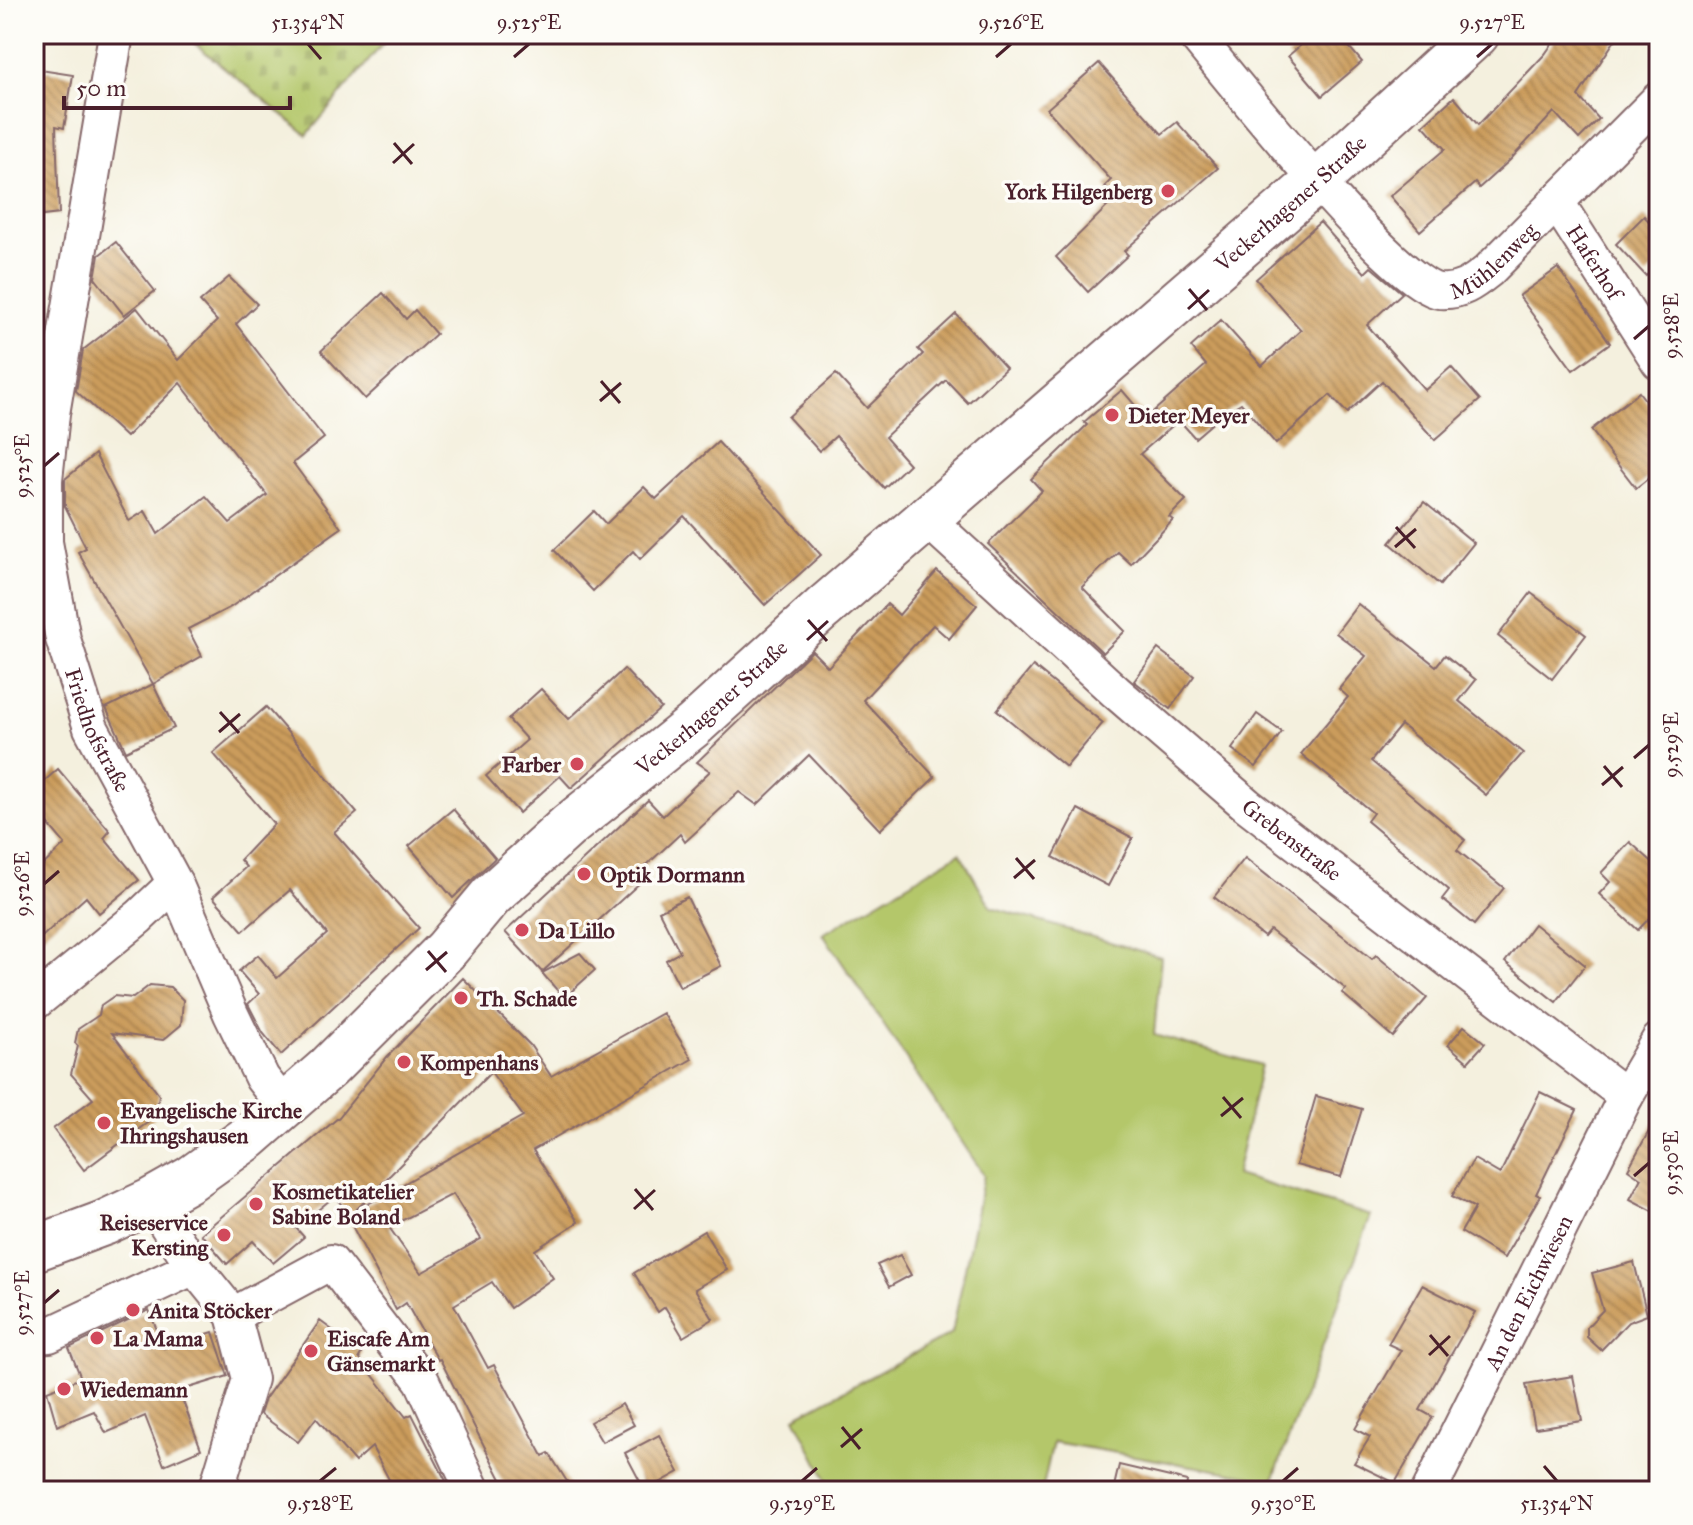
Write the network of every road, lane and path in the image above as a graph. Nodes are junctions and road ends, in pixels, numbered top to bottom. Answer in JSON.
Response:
{"nodes":[{"id":1,"x":116,"y":34,"type":"edge"},
{"id":2,"x":1194,"y":34,"type":"edge"},
{"id":3,"x":1477,"y":34,"type":"edge"},
{"id":4,"x":1659,"y":99,"type":"edge"},
{"id":5,"x":1317,"y":181,"type":"junction"},
{"id":6,"x":1556,"y":201,"type":"junction"},
{"id":7,"x":1659,"y":362,"type":"edge"},
{"id":8,"x":927,"y":519,"type":"junction"},
{"id":9,"x":175,"y":883,"type":"junction"},
{"id":10,"x":34,"y":1003,"type":"edge"},
{"id":11,"x":1659,"y":1040,"type":"edge"},
{"id":12,"x":1626,"y":1096,"type":"junction"},
{"id":13,"x":284,"y":1106,"type":"junction"},
{"id":14,"x":151,"y":1201,"type":"junction"},
{"id":15,"x":34,"y":1249,"type":"edge"},
{"id":16,"x":194,"y":1267,"type":"junction"},
{"id":17,"x":233,"y":1315,"type":"junction"},
{"id":18,"x":34,"y":1336,"type":"edge"},
{"id":19,"x":216,"y":1491,"type":"edge"},
{"id":20,"x":473,"y":1491,"type":"edge"},
{"id":21,"x":1429,"y":1491,"type":"edge"}],
"edges":[{"from":1,"to":9,"type":"street","name":"Friedhofstraße"},
{"from":2,"to":5,"type":"street","name":"Mühlenweg"},
{"from":3,"to":5,"type":"street","name":"Veckerhagener Straße"},
{"from":4,"to":6,"type":"street","name":"Mühlenweg"},
{"from":5,"to":6,"type":"street","name":"Mühlenweg"},
{"from":5,"to":8,"type":"street","name":"Veckerhagener Straße"},
{"from":6,"to":7,"type":"street","name":"Haferhof"},
{"from":8,"to":12,"type":"street","name":"Grebenstraße"},
{"from":8,"to":13,"type":"street","name":"Veckerhagener Straße"},
{"from":9,"to":10,"type":"street"},
{"from":9,"to":13,"type":"street","name":"Friedhofstraße"},
{"from":11,"to":12,"type":"street"},
{"from":12,"to":21,"type":"street","name":"An den Eichwiesen"},
{"from":13,"to":14,"type":"street","name":"Veckerhagener Straße"},
{"from":14,"to":15,"type":"street","name":"Veckerhagener Straße"},
{"from":14,"to":16,"type":"street"},
{"from":16,"to":17,"type":"street"},
{"from":16,"to":18,"type":"street"},
{"from":17,"to":19,"type":"street"},
{"from":17,"to":20,"type":"street"}]}
